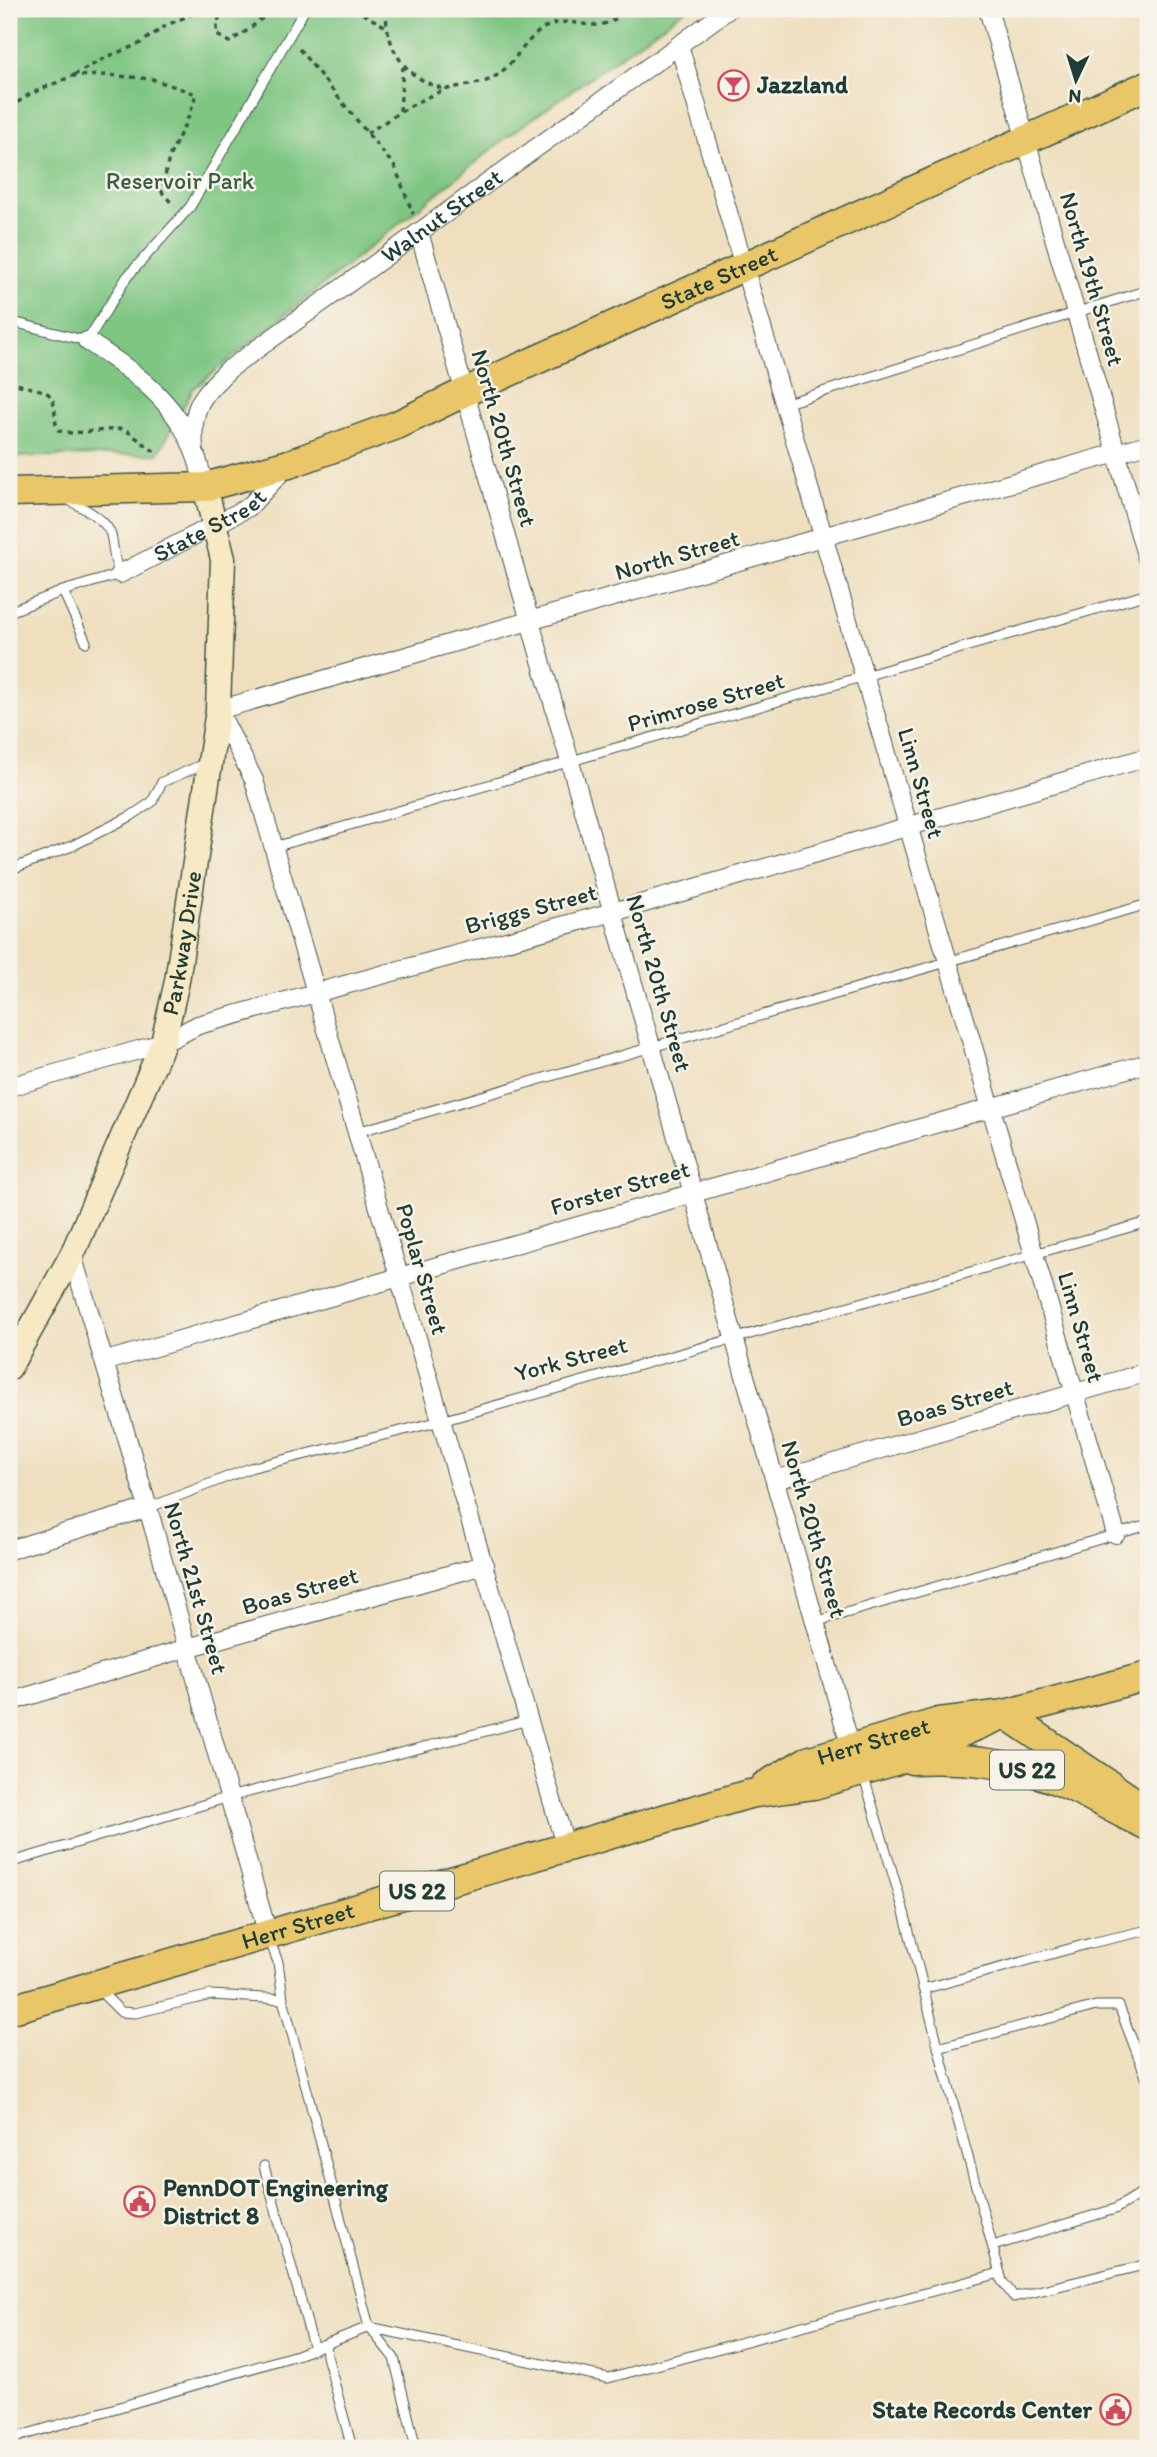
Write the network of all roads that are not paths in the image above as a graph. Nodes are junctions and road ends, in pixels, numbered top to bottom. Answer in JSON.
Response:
{"nodes":[{"id":1,"x":304,"y":9,"type":"edge"},
{"id":2,"x":729,"y":9,"type":"edge"},
{"id":3,"x":988,"y":9,"type":"edge"},
{"id":4,"x":679,"y":45,"type":"junction"},
{"id":5,"x":1148,"y":85,"type":"edge"},
{"id":6,"x":1026,"y":140,"type":"junction"},
{"id":7,"x":419,"y":232,"type":"junction"},
{"id":8,"x":744,"y":267,"type":"junction"},
{"id":9,"x":1148,"y":290,"type":"edge"},
{"id":10,"x":1076,"y":311,"type":"junction"},
{"id":11,"x":9,"y":321,"type":"edge"},
{"id":12,"x":87,"y":341,"type":"junction"},
{"id":13,"x":466,"y":392,"type":"junction"},
{"id":14,"x":784,"y":404,"type":"junction"},
{"id":15,"x":1148,"y":444,"type":"edge"},
{"id":16,"x":194,"y":449,"type":"junction"},
{"id":17,"x":1117,"y":454,"type":"junction"},
{"id":18,"x":289,"y":464,"type":"junction"},
{"id":19,"x":205,"y":487,"type":"junction"},
{"id":20,"x":54,"y":491,"type":"junction"},
{"id":21,"x":9,"y":492,"type":"edge"},
{"id":22,"x":216,"y":524,"type":"junction"},
{"id":23,"x":824,"y":538,"type":"junction"},
{"id":24,"x":1148,"y":562,"type":"edge"},
{"id":25,"x":120,"y":574,"type":"junction"},
{"id":26,"x":63,"y":591,"type":"junction"},
{"id":27,"x":1148,"y":594,"type":"edge"},
{"id":28,"x":9,"y":612,"type":"edge"},
{"id":29,"x":531,"y":622,"type":"junction"},
{"id":30,"x":86,"y":642,"type":"dead end"},
{"id":31,"x":864,"y":677,"type":"junction"},
{"id":32,"x":218,"y":710,"type":"junction"},
{"id":33,"x":1148,"y":757,"type":"edge"},
{"id":34,"x":209,"y":762,"type":"junction"},
{"id":35,"x":570,"y":762,"type":"junction"},
{"id":36,"x":908,"y":826,"type":"junction"},
{"id":37,"x":274,"y":847,"type":"junction"},
{"id":38,"x":9,"y":870,"type":"edge"},
{"id":39,"x":1148,"y":904,"type":"edge"},
{"id":40,"x":613,"y":912,"type":"junction"},
{"id":41,"x":948,"y":962,"type":"junction"},
{"id":42,"x":316,"y":992,"type":"junction"},
{"id":43,"x":163,"y":1043,"type":"junction"},
{"id":44,"x":652,"y":1047,"type":"junction"},
{"id":45,"x":1148,"y":1063,"type":"edge"},
{"id":46,"x":9,"y":1087,"type":"edge"},
{"id":47,"x":991,"y":1108,"type":"junction"},
{"id":48,"x":357,"y":1132,"type":"junction"},
{"id":49,"x":693,"y":1193,"type":"junction"},
{"id":50,"x":1148,"y":1222,"type":"edge"},
{"id":51,"x":1034,"y":1254,"type":"junction"},
{"id":52,"x":72,"y":1255,"type":"junction"},
{"id":53,"x":399,"y":1277,"type":"junction"},
{"id":54,"x":734,"y":1338,"type":"junction"},
{"id":55,"x":106,"y":1361,"type":"junction"},
{"id":56,"x":9,"y":1367,"type":"edge"},
{"id":57,"x":1148,"y":1373,"type":"edge"},
{"id":58,"x":1075,"y":1394,"type":"junction"},
{"id":59,"x":441,"y":1421,"type":"junction"},
{"id":60,"x":775,"y":1480,"type":"junction"},
{"id":61,"x":148,"y":1508,"type":"junction"},
{"id":62,"x":1148,"y":1525,"type":"edge"},
{"id":63,"x":1116,"y":1534,"type":"junction"},
{"id":64,"x":9,"y":1550,"type":"edge"},
{"id":65,"x":484,"y":1565,"type":"junction"},
{"id":66,"x":815,"y":1622,"type":"junction"},
{"id":67,"x":187,"y":1648,"type":"junction"},
{"id":68,"x":1148,"y":1676,"type":"edge"},
{"id":69,"x":9,"y":1702,"type":"edge"},
{"id":70,"x":1005,"y":1714,"type":"junction"},
{"id":71,"x":529,"y":1720,"type":"junction"},
{"id":72,"x":856,"y":1759,"type":"junction"},
{"id":73,"x":895,"y":1761,"type":"junction"},
{"id":74,"x":229,"y":1797,"type":"junction"},
{"id":75,"x":1148,"y":1811,"type":"edge"},
{"id":76,"x":1148,"y":1826,"type":"edge"},
{"id":77,"x":566,"y":1848,"type":"junction"},
{"id":78,"x":9,"y":1863,"type":"edge"},
{"id":79,"x":1148,"y":1930,"type":"edge"},
{"id":80,"x":268,"y":1935,"type":"junction"},
{"id":81,"x":94,"y":1985,"type":"junction"},
{"id":82,"x":923,"y":1989,"type":"junction"},
{"id":83,"x":283,"y":1999,"type":"junction"},
{"id":84,"x":9,"y":2010,"type":"edge"},
{"id":85,"x":938,"y":2048,"type":"junction"},
{"id":86,"x":1148,"y":2082,"type":"edge"},
{"id":87,"x":264,"y":2165,"type":"dead end"},
{"id":88,"x":1148,"y":2189,"type":"edge"},
{"id":89,"x":993,"y":2246,"type":"junction"},
{"id":90,"x":1148,"y":2264,"type":"edge"},
{"id":91,"x":1000,"y":2273,"type":"junction"},
{"id":92,"x":369,"y":2327,"type":"junction"},
{"id":93,"x":326,"y":2344,"type":"junction"},
{"id":94,"x":314,"y":2348,"type":"junction"},
{"id":95,"x":9,"y":2415,"type":"edge"},
{"id":96,"x":17,"y":2437,"type":"junction"},
{"id":97,"x":12,"y":2448,"type":"edge"},
{"id":98,"x":352,"y":2448,"type":"edge"},
{"id":99,"x":416,"y":2448,"type":"edge"}],
"edges":[{"from":1,"to":12,"type":"lane"},
{"from":2,"to":4,"type":"street","name":"Walnut Street"},
{"from":3,"to":6,"type":"street","name":"North 19th Street"},
{"from":4,"to":7,"type":"street","name":"Walnut Street"},
{"from":4,"to":8,"type":"street","name":"Linn Street"},
{"from":5,"to":6,"type":"main road","name":"State Street"},
{"from":6,"to":8,"type":"main road","name":"State Street"},
{"from":6,"to":10,"type":"street","name":"North 19th Street"},
{"from":7,"to":13,"type":"street","name":"North 20th Street"},
{"from":7,"to":16,"type":"street","name":"Walnut Street"},
{"from":8,"to":13,"type":"main road","name":"State Street"},
{"from":8,"to":14,"type":"street","name":"Linn Street"},
{"from":9,"to":10,"type":"lane"},
{"from":10,"to":14,"type":"lane"},
{"from":10,"to":17,"type":"street","name":"North 19th Street"},
{"from":11,"to":12,"type":"lane"},
{"from":12,"to":16,"type":"street"},
{"from":13,"to":18,"type":"main road","name":"State Street"},
{"from":13,"to":29,"type":"street","name":"North 20th Street"},
{"from":14,"to":23,"type":"street","name":"Linn Street"},
{"from":15,"to":17,"type":"street","name":"North Street"},
{"from":16,"to":19,"type":"street"},
{"from":17,"to":23,"type":"street","name":"North Street"},
{"from":17,"to":24,"type":"street","name":"North 19th Street"},
{"from":18,"to":19,"type":"main road","name":"State Street"},
{"from":18,"to":22,"type":"street","name":"State Street"},
{"from":19,"to":20,"type":"main road","name":"State Street"},
{"from":19,"to":22,"type":"street","name":"Parkway Drive"},
{"from":20,"to":21,"type":"main road"},
{"from":20,"to":25,"type":"lane"},
{"from":22,"to":25,"type":"street","name":"State Street"},
{"from":22,"to":32,"type":"street","name":"Parkway Drive"},
{"from":23,"to":29,"type":"street","name":"North Street"},
{"from":23,"to":31,"type":"street","name":"Linn Street"},
{"from":25,"to":26,"type":"lane"},
{"from":26,"to":28,"type":"lane"},
{"from":26,"to":30,"type":"lane"},
{"from":27,"to":31,"type":"lane","name":"Primrose Street"},
{"from":29,"to":32,"type":"street","name":"North Street"},
{"from":29,"to":35,"type":"street","name":"North 20th Street"},
{"from":31,"to":35,"type":"lane","name":"Primrose Street"},
{"from":31,"to":36,"type":"street","name":"Linn Street"},
{"from":32,"to":34,"type":"street","name":"Parkway Drive"},
{"from":32,"to":37,"type":"street","name":"Poplar Street"},
{"from":33,"to":36,"type":"street","name":"Briggs Street"},
{"from":34,"to":38,"type":"lane"},
{"from":34,"to":43,"type":"street","name":"Parkway Drive"},
{"from":35,"to":37,"type":"lane","name":"Primrose Street"},
{"from":35,"to":40,"type":"street","name":"North 20th Street"},
{"from":36,"to":40,"type":"street","name":"Briggs Street"},
{"from":36,"to":41,"type":"street","name":"Linn Street"},
{"from":37,"to":42,"type":"street","name":"Poplar Street"},
{"from":39,"to":41,"type":"lane"},
{"from":40,"to":42,"type":"street","name":"Briggs Street"},
{"from":40,"to":44,"type":"street","name":"North 20th Street"},
{"from":41,"to":44,"type":"lane"},
{"from":41,"to":47,"type":"street","name":"Linn Street"},
{"from":42,"to":43,"type":"street","name":"Briggs Street"},
{"from":42,"to":48,"type":"street","name":"Poplar Street"},
{"from":43,"to":46,"type":"street","name":"Briggs Street"},
{"from":43,"to":52,"type":"street","name":"Parkway Drive"},
{"from":44,"to":48,"type":"lane"},
{"from":44,"to":49,"type":"street","name":"North 20th Street"},
{"from":45,"to":47,"type":"street","name":"Forster Street"},
{"from":47,"to":49,"type":"street","name":"Forster Street"},
{"from":47,"to":51,"type":"street","name":"Linn Street"},
{"from":48,"to":53,"type":"street","name":"Poplar Street"},
{"from":49,"to":53,"type":"street","name":"Forster Street"},
{"from":49,"to":54,"type":"street","name":"North 20th Street"},
{"from":50,"to":51,"type":"lane","name":"York Street"},
{"from":51,"to":54,"type":"lane","name":"York Street"},
{"from":51,"to":58,"type":"street","name":"Linn Street"},
{"from":52,"to":55,"type":"street","name":"North 21st Street"},
{"from":52,"to":56,"type":"street","name":"Parkway Drive"},
{"from":53,"to":55,"type":"street","name":"Forster Street"},
{"from":53,"to":59,"type":"street","name":"Poplar Street"},
{"from":54,"to":59,"type":"lane","name":"York Street"},
{"from":54,"to":60,"type":"street","name":"North 20th Street"},
{"from":55,"to":61,"type":"street","name":"North 21st Street"},
{"from":57,"to":58,"type":"street","name":"Boas Street"},
{"from":58,"to":60,"type":"street","name":"Boas Street"},
{"from":58,"to":63,"type":"street","name":"Linn Street"},
{"from":59,"to":61,"type":"lane","name":"York Street"},
{"from":59,"to":65,"type":"street","name":"Poplar Street"},
{"from":60,"to":66,"type":"street","name":"North 20th Street"},
{"from":61,"to":64,"type":"street","name":"York Street"},
{"from":61,"to":67,"type":"street","name":"North 21st Street"},
{"from":62,"to":63,"type":"lane"},
{"from":63,"to":66,"type":"lane"},
{"from":65,"to":67,"type":"street","name":"Boas Street"},
{"from":65,"to":71,"type":"street","name":"Poplar Street"},
{"from":66,"to":72,"type":"street","name":"North 20th Street"},
{"from":67,"to":69,"type":"street","name":"Boas Street"},
{"from":67,"to":74,"type":"street","name":"North 21st Street"},
{"from":68,"to":70,"type":"main road","name":"Herr Street"},
{"from":70,"to":72,"type":"main road","name":"Herr Street","number":"US 22"},
{"from":70,"to":73,"type":"main road","name":"Herr Street"},
{"from":70,"to":75,"type":"main road","number":"US 22"},
{"from":71,"to":74,"type":"lane"},
{"from":71,"to":77,"type":"street","name":"Poplar Street"},
{"from":72,"to":73,"type":"main road","name":"Herr Street","number":"US 22"},
{"from":72,"to":77,"type":"main road","name":"Herr Street","number":"US 22"},
{"from":72,"to":82,"type":"lane"},
{"from":73,"to":76,"type":"main road","number":"US 22"},
{"from":74,"to":78,"type":"lane"},
{"from":74,"to":80,"type":"street","name":"North 21st Street"},
{"from":77,"to":80,"type":"main road","name":"Herr Street","number":"US 22"},
{"from":79,"to":82,"type":"lane"},
{"from":80,"to":81,"type":"main road","name":"Herr Street","number":"US 22"},
{"from":80,"to":83,"type":"lane"},
{"from":81,"to":83,"type":"lane"},
{"from":81,"to":84,"type":"main road","name":"Herr Street","number":"US 22"},
{"from":82,"to":85,"type":"lane"},
{"from":83,"to":92,"type":"lane"},
{"from":85,"to":86,"type":"lane"},
{"from":85,"to":89,"type":"lane"},
{"from":87,"to":94,"type":"lane"},
{"from":88,"to":89,"type":"lane"},
{"from":89,"to":91,"type":"lane"},
{"from":90,"to":91,"type":"lane"},
{"from":91,"to":92,"type":"lane"},
{"from":92,"to":93,"type":"lane"},
{"from":92,"to":99,"type":"lane"},
{"from":93,"to":94,"type":"lane"},
{"from":93,"to":98,"type":"lane"},
{"from":94,"to":96,"type":"lane"},
{"from":95,"to":96,"type":"lane"},
{"from":96,"to":97,"type":"lane"}]}
